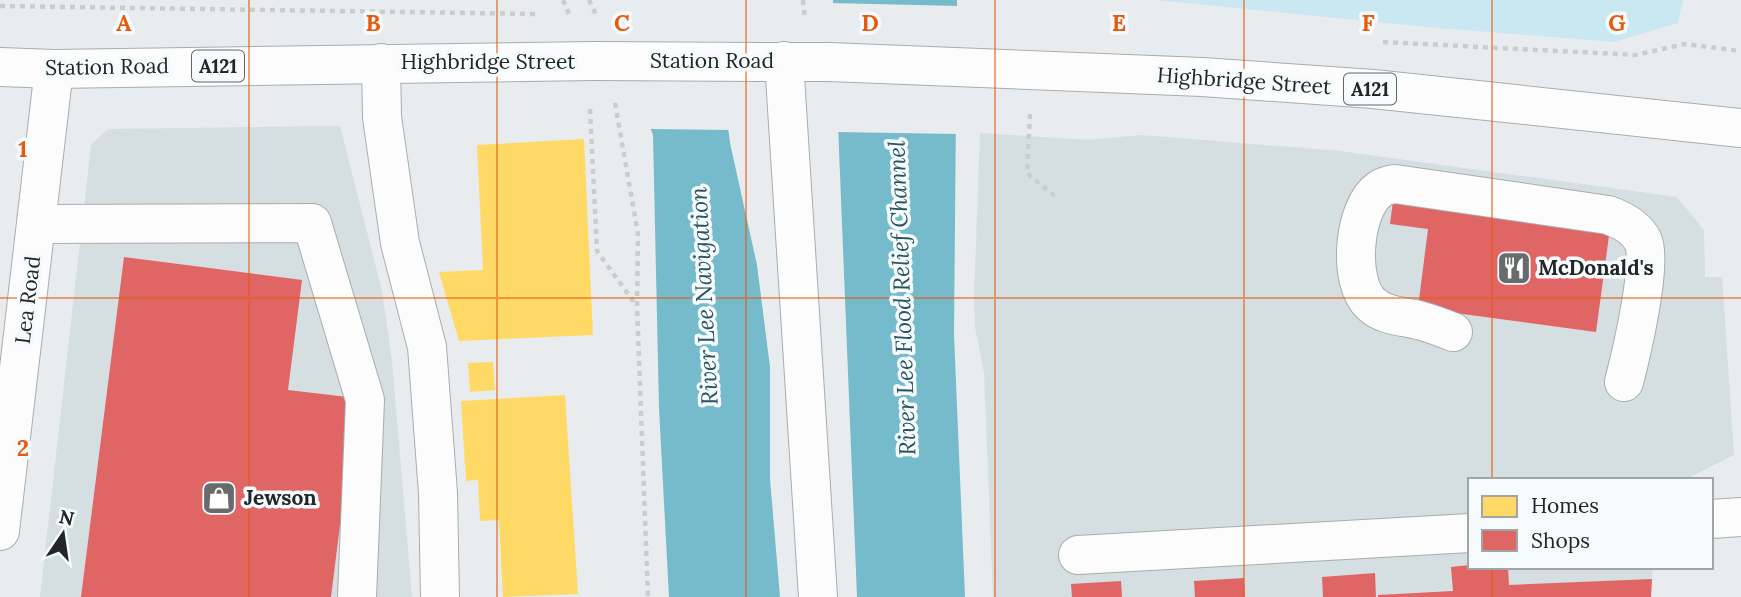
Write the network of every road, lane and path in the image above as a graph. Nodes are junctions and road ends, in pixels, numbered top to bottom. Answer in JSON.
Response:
{"nodes":[{"id":1,"x":563,"y":0,"type":"edge"},
{"id":2,"x":589,"y":0,"type":"edge"},
{"id":3,"x":803,"y":0,"type":"edge"},
{"id":4,"x":0,"y":6,"type":"edge"},
{"id":5,"x":541,"y":14,"type":"dead end"},
{"id":6,"x":555,"y":14,"type":"dead end"},
{"id":7,"x":569,"y":14,"type":"junction"},
{"id":8,"x":576,"y":14,"type":"dead end"},
{"id":9,"x":598,"y":19,"type":"dead end"},
{"id":10,"x":805,"y":20,"type":"dead end"},
{"id":11,"x":1685,"y":44,"type":"dead end"},
{"id":12,"x":1741,"y":51,"type":"edge"},
{"id":13,"x":771,"y":62,"type":"junction"},
{"id":14,"x":829,"y":62,"type":"joint"},
{"id":15,"x":381,"y":63,"type":"junction"},
{"id":16,"x":0,"y":66,"type":"edge"},
{"id":17,"x":54,"y":69,"type":"junction"},
{"id":18,"x":604,"y":76,"type":"junction"},
{"id":19,"x":590,"y":109,"type":"dead end"},
{"id":20,"x":1030,"y":112,"type":"dead end"},
{"id":21,"x":1741,"y":128,"type":"edge"},
{"id":22,"x":1057,"y":198,"type":"dead end"},
{"id":23,"x":37,"y":224,"type":"junction"},
{"id":24,"x":637,"y":306,"type":"junction"},
{"id":25,"x":1453,"y":332,"type":"dead end"},
{"id":26,"x":1624,"y":382,"type":"dead end"},
{"id":27,"x":1741,"y":517,"type":"edge"},
{"id":28,"x":1713,"y":519,"type":"edge"},
{"id":29,"x":0,"y":531,"type":"edge"},
{"id":30,"x":1468,"y":533,"type":"edge"},
{"id":31,"x":1078,"y":555,"type":"dead end"},
{"id":32,"x":357,"y":597,"type":"edge"},
{"id":33,"x":440,"y":597,"type":"edge"},
{"id":34,"x":648,"y":597,"type":"edge"},
{"id":35,"x":818,"y":597,"type":"edge"}],
"edges":[{"from":1,"to":7,"type":"path"},
{"from":2,"to":9,"type":"path"},
{"from":3,"to":10,"type":"path"},
{"from":4,"to":5,"type":"path"},
{"from":6,"to":7,"type":"path"},
{"from":7,"to":8,"type":"path"},
{"from":11,"to":12,"type":"path"},
{"from":13,"to":14,"type":"main road","name":"Station Road","number":"A121"},
{"from":13,"to":18,"type":"main road","name":"Station Road","number":"A121","bridge":true},
{"from":13,"to":35,"type":"main road"},
{"from":14,"to":21,"type":"main road","name":"Highbridge Street","number":"A121"},
{"from":15,"to":17,"type":"main road","name":"Station Road","number":"A121"},
{"from":15,"to":18,"type":"main road","name":"Highbridge Street","number":"A121"},
{"from":15,"to":33,"type":"main road"},
{"from":16,"to":17,"type":"main road","name":"Station Road","number":"A121"},
{"from":17,"to":23,"type":"main road","name":"Lea Road"},
{"from":18,"to":24,"type":"path"},
{"from":19,"to":24,"type":"path"},
{"from":20,"to":22,"type":"path"},
{"from":23,"to":29,"type":"main road","name":"Lea Road"},
{"from":23,"to":32,"type":"main road"},
{"from":24,"to":34,"type":"path"},
{"from":25,"to":26,"type":"main road"},
{"from":27,"to":28,"type":"main road"},
{"from":30,"to":31,"type":"main road"}]}
